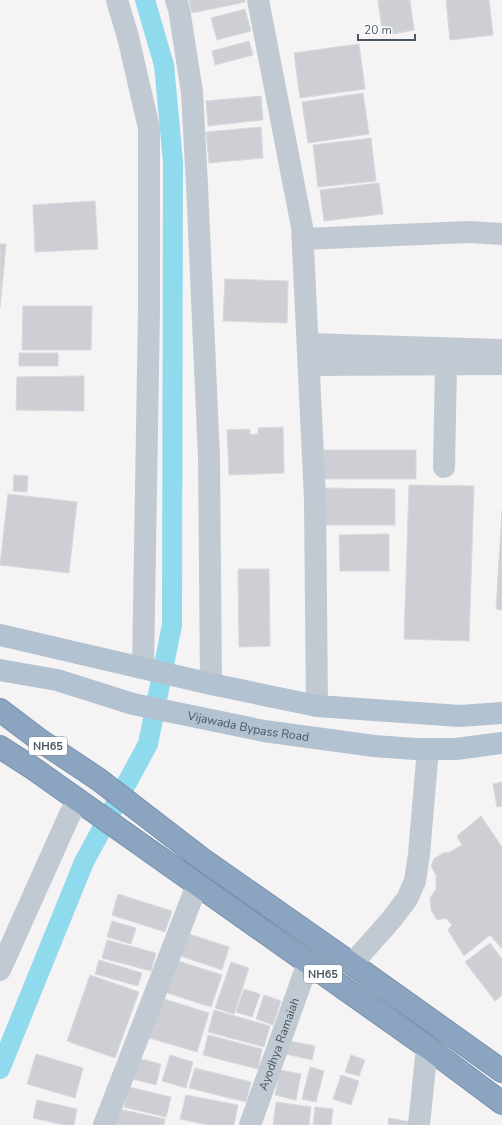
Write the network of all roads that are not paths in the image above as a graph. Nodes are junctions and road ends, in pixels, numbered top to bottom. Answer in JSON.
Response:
{"nodes":[{"id":1,"x":117,"y":0,"type":"edge"},
{"id":2,"x":176,"y":0,"type":"edge"},
{"id":3,"x":258,"y":0,"type":"edge"},
{"id":4,"x":502,"y":234,"type":"edge"},
{"id":5,"x":303,"y":239,"type":"junction"},
{"id":6,"x":502,"y":350,"type":"edge"},
{"id":7,"x":308,"y":354,"type":"junction"},
{"id":8,"x":446,"y":364,"type":"junction"},
{"id":9,"x":502,"y":364,"type":"edge"},
{"id":10,"x":444,"y":467,"type":"dead end"},
{"id":11,"x":0,"y":635,"type":"edge"},
{"id":12,"x":143,"y":668,"type":"junction"},
{"id":13,"x":0,"y":670,"type":"edge"},
{"id":14,"x":209,"y":683,"type":"junction"},
{"id":15,"x":316,"y":706,"type":"junction"},
{"id":16,"x":0,"y":710,"type":"edge"},
{"id":17,"x":502,"y":713,"type":"edge"},
{"id":18,"x":502,"y":743,"type":"edge"},
{"id":19,"x":0,"y":746,"type":"edge"},
{"id":20,"x":428,"y":749,"type":"junction"},
{"id":21,"x":79,"y":801,"type":"junction"},
{"id":22,"x":197,"y":885,"type":"junction"},
{"id":23,"x":308,"y":963,"type":"junction"},
{"id":24,"x":352,"y":964,"type":"junction"},
{"id":25,"x":0,"y":970,"type":"edge"},
{"id":26,"x":427,"y":1047,"type":"junction"},
{"id":27,"x":502,"y":1071,"type":"edge"},
{"id":28,"x":502,"y":1103,"type":"edge"},
{"id":29,"x":104,"y":1125,"type":"edge"},
{"id":30,"x":250,"y":1125,"type":"edge"},
{"id":31,"x":419,"y":1125,"type":"edge"}],
"edges":[{"from":1,"to":12,"type":"street"},
{"from":2,"to":14,"type":"street"},
{"from":3,"to":5,"type":"street"},
{"from":4,"to":5,"type":"street"},
{"from":5,"to":7,"type":"street"},
{"from":6,"to":7,"type":"street"},
{"from":7,"to":8,"type":"street"},
{"from":7,"to":15,"type":"street"},
{"from":8,"to":9,"type":"street"},
{"from":8,"to":10,"type":"street"},
{"from":11,"to":12,"type":"main road"},
{"from":12,"to":14,"type":"main road"},
{"from":13,"to":20,"type":"main road","name":"Vijawada Bypass Road"},
{"from":14,"to":15,"type":"main road"},
{"from":15,"to":17,"type":"main road"},
{"from":16,"to":24,"type":"highway","number":"NH65"},
{"from":18,"to":20,"type":"main road","name":"Vijawada Bypass Road"},
{"from":19,"to":21,"type":"highway","number":"NH65"},
{"from":20,"to":24,"type":"street"},
{"from":21,"to":22,"type":"highway","number":"NH65"},
{"from":21,"to":25,"type":"street"},
{"from":22,"to":23,"type":"highway","number":"NH65"},
{"from":22,"to":29,"type":"street"},
{"from":23,"to":26,"type":"highway","number":"NH65"},
{"from":23,"to":30,"type":"street","name":"Ayodhya Ramaiah"},
{"from":24,"to":27,"type":"highway","number":"NH65"},
{"from":26,"to":28,"type":"highway","number":"NH65"},
{"from":26,"to":31,"type":"street"}]}
